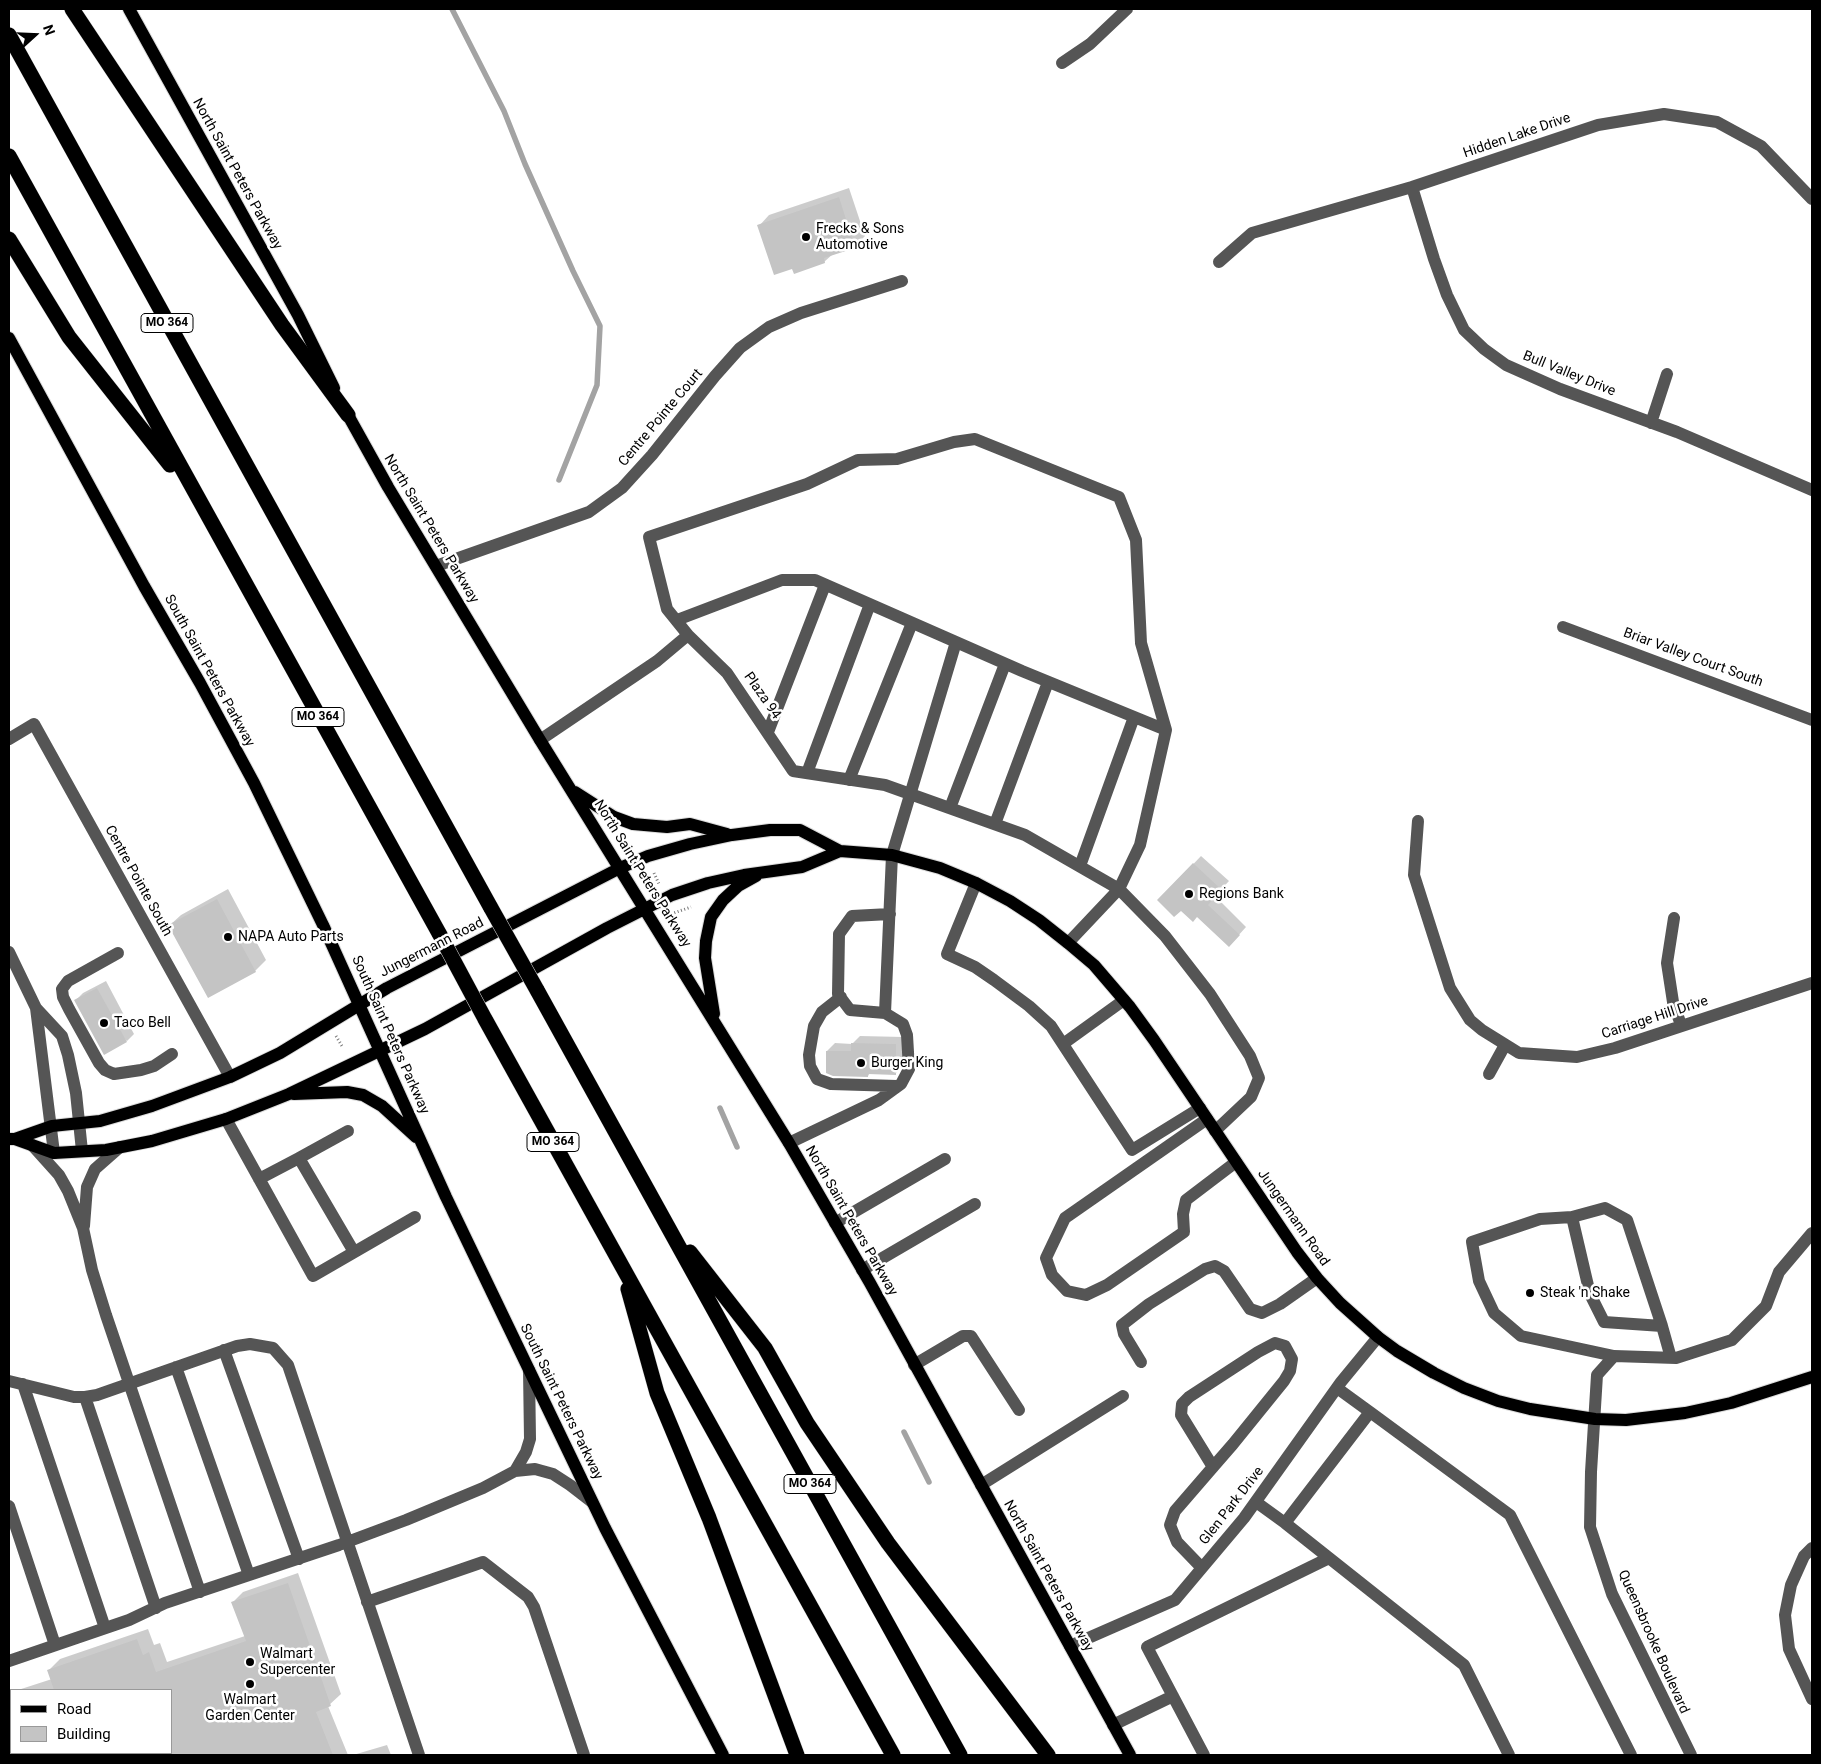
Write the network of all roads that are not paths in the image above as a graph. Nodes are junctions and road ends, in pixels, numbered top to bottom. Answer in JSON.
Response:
{"nodes":[{"id":1,"x":72,"y":9,"type":"edge"},
{"id":2,"x":129,"y":9,"type":"edge"},
{"id":3,"x":1127,"y":9,"type":"edge"},
{"id":4,"x":9,"y":35,"type":"edge"},
{"id":5,"x":1062,"y":63,"type":"dead end"},
{"id":6,"x":9,"y":156,"type":"edge"},
{"id":7,"x":1412,"y":187,"type":"junction"},
{"id":8,"x":1812,"y":199,"type":"edge"},
{"id":9,"x":9,"y":238,"type":"edge"},
{"id":10,"x":1220,"y":262,"type":"dead end"},
{"id":11,"x":902,"y":281,"type":"dead end"},
{"id":12,"x":9,"y":338,"type":"edge"},
{"id":13,"x":1667,"y":374,"type":"dead end"},
{"id":14,"x":348,"y":415,"type":"junction"},
{"id":15,"x":1651,"y":423,"type":"junction"},
{"id":16,"x":1812,"y":490,"type":"edge"},
{"id":17,"x":197,"y":499,"type":"junction"},
{"id":18,"x":436,"y":566,"type":"junction"},
{"id":19,"x":825,"y":585,"type":"junction"},
{"id":20,"x":870,"y":604,"type":"junction"},
{"id":21,"x":676,"y":620,"type":"junction"},
{"id":22,"x":912,"y":623,"type":"junction"},
{"id":23,"x":1563,"y":626,"type":"dead end"},
{"id":24,"x":688,"y":635,"type":"junction"},
{"id":25,"x":956,"y":642,"type":"junction"},
{"id":26,"x":1006,"y":664,"type":"junction"},
{"id":27,"x":1048,"y":682,"type":"junction"},
{"id":28,"x":1134,"y":717,"type":"junction"},
{"id":29,"x":1812,"y":720,"type":"edge"},
{"id":30,"x":1166,"y":730,"type":"junction"},
{"id":31,"x":768,"y":732,"type":"junction"},
{"id":32,"x":9,"y":739,"type":"edge"},
{"id":33,"x":540,"y":740,"type":"junction"},
{"id":34,"x":807,"y":773,"type":"junction"},
{"id":35,"x":849,"y":780,"type":"junction"},
{"id":36,"x":571,"y":789,"type":"junction"},
{"id":37,"x":912,"y":793,"type":"junction"},
{"id":38,"x":950,"y":808,"type":"junction"},
{"id":39,"x":1418,"y":821,"type":"dead end"},
{"id":40,"x":995,"y":824,"type":"junction"},
{"id":41,"x":732,"y":835,"type":"junction"},
{"id":42,"x":840,"y":850,"type":"junction"},
{"id":43,"x":892,"y":855,"type":"junction"},
{"id":44,"x":1080,"y":866,"type":"junction"},
{"id":45,"x":620,"y":868,"type":"junction"},
{"id":46,"x":765,"y":871,"type":"junction"},
{"id":47,"x":976,"y":883,"type":"junction"},
{"id":48,"x":1119,"y":889,"type":"junction"},
{"id":49,"x":645,"y":909,"type":"junction"},
{"id":50,"x":890,"y":914,"type":"junction"},
{"id":51,"x":1674,"y":918,"type":"dead end"},
{"id":52,"x":1068,"y":943,"type":"junction"},
{"id":53,"x":9,"y":952,"type":"edge"},
{"id":54,"x":118,"y":953,"type":"dead end"},
{"id":55,"x":1812,"y":983,"type":"edge"},
{"id":56,"x":841,"y":997,"type":"junction"},
{"id":57,"x":1124,"y":1000,"type":"junction"},
{"id":58,"x":360,"y":1004,"type":"junction"},
{"id":59,"x":36,"y":1008,"type":"junction"},
{"id":60,"x":885,"y":1013,"type":"junction"},
{"id":61,"x":715,"y":1021,"type":"junction"},
{"id":62,"x":1681,"y":1025,"type":"junction"},
{"id":63,"x":1063,"y":1044,"type":"junction"},
{"id":64,"x":1505,"y":1045,"type":"junction"},
{"id":65,"x":380,"y":1050,"type":"junction"},
{"id":66,"x":172,"y":1054,"type":"dead end"},
{"id":67,"x":1489,"y":1074,"type":"dead end"},
{"id":68,"x":230,"y":1076,"type":"junction"},
{"id":69,"x":897,"y":1086,"type":"junction"},
{"id":70,"x":289,"y":1094,"type":"junction"},
{"id":71,"x":1200,"y":1108,"type":"junction"},
{"id":72,"x":226,"y":1119,"type":"junction"},
{"id":73,"x":1207,"y":1119,"type":"junction"},
{"id":74,"x":79,"y":1123,"type":"junction"},
{"id":75,"x":52,"y":1126,"type":"junction"},
{"id":76,"x":348,"y":1131,"type":"dead end"},
{"id":77,"x":1215,"y":1131,"type":"junction"},
{"id":78,"x":12,"y":1139,"type":"edge"},
{"id":79,"x":789,"y":1143,"type":"junction"},
{"id":80,"x":422,"y":1144,"type":"junction"},
{"id":81,"x":32,"y":1145,"type":"junction"},
{"id":82,"x":120,"y":1147,"type":"junction"},
{"id":83,"x":82,"y":1151,"type":"junction"},
{"id":84,"x":54,"y":1153,"type":"junction"},
{"id":85,"x":298,"y":1158,"type":"junction"},
{"id":86,"x":945,"y":1159,"type":"dead end"},
{"id":87,"x":1236,"y":1162,"type":"junction"},
{"id":88,"x":259,"y":1179,"type":"junction"},
{"id":89,"x":975,"y":1204,"type":"dead end"},
{"id":90,"x":660,"y":1213,"type":"junction"},
{"id":91,"x":1572,"y":1217,"type":"junction"},
{"id":92,"x":416,"y":1218,"type":"dead end"},
{"id":93,"x":835,"y":1223,"type":"junction"},
{"id":94,"x":83,"y":1228,"type":"junction"},
{"id":95,"x":1812,"y":1233,"type":"edge"},
{"id":96,"x":354,"y":1252,"type":"junction"},
{"id":97,"x":620,"y":1264,"type":"junction"},
{"id":98,"x":862,"y":1270,"type":"junction"},
{"id":99,"x":1317,"y":1278,"type":"junction"},
{"id":100,"x":1662,"y":1326,"type":"junction"},
{"id":101,"x":1378,"y":1337,"type":"junction"},
{"id":102,"x":224,"y":1350,"type":"junction"},
{"id":103,"x":1614,"y":1356,"type":"junction"},
{"id":104,"x":1671,"y":1358,"type":"junction"},
{"id":105,"x":1141,"y":1362,"type":"dead end"},
{"id":106,"x":914,"y":1365,"type":"junction"},
{"id":107,"x":176,"y":1367,"type":"junction"},
{"id":108,"x":529,"y":1370,"type":"junction"},
{"id":109,"x":1812,"y":1377,"type":"edge"},
{"id":110,"x":9,"y":1381,"type":"edge"},
{"id":111,"x":23,"y":1384,"type":"junction"},
{"id":112,"x":129,"y":1384,"type":"junction"},
{"id":113,"x":1337,"y":1388,"type":"junction"},
{"id":114,"x":1123,"y":1396,"type":"dead end"},
{"id":115,"x":85,"y":1397,"type":"junction"},
{"id":116,"x":1019,"y":1410,"type":"dead end"},
{"id":117,"x":1370,"y":1412,"type":"junction"},
{"id":118,"x":1595,"y":1419,"type":"junction"},
{"id":119,"x":1213,"y":1467,"type":"junction"},
{"id":120,"x":515,"y":1471,"type":"junction"},
{"id":121,"x":981,"y":1485,"type":"junction"},
{"id":122,"x":592,"y":1502,"type":"junction"},
{"id":123,"x":1256,"y":1502,"type":"junction"},
{"id":124,"x":9,"y":1506,"type":"edge"},
{"id":125,"x":1285,"y":1523,"type":"junction"},
{"id":126,"x":347,"y":1542,"type":"junction"},
{"id":127,"x":1812,"y":1548,"type":"edge"},
{"id":128,"x":299,"y":1558,"type":"junction"},
{"id":129,"x":1329,"y":1558,"type":"junction"},
{"id":130,"x":1202,"y":1568,"type":"junction"},
{"id":131,"x":250,"y":1575,"type":"junction"},
{"id":132,"x":200,"y":1592,"type":"junction"},
{"id":133,"x":367,"y":1602,"type":"junction"},
{"id":134,"x":156,"y":1608,"type":"junction"},
{"id":135,"x":105,"y":1628,"type":"junction"},
{"id":136,"x":55,"y":1645,"type":"junction"},
{"id":137,"x":1070,"y":1646,"type":"junction"},
{"id":138,"x":9,"y":1660,"type":"edge"},
{"id":139,"x":1173,"y":1696,"type":"junction"},
{"id":140,"x":1812,"y":1699,"type":"edge"},
{"id":141,"x":1113,"y":1725,"type":"junction"},
{"id":142,"x":419,"y":1755,"type":"edge"},
{"id":143,"x":584,"y":1755,"type":"edge"},
{"id":144,"x":723,"y":1755,"type":"edge"},
{"id":145,"x":797,"y":1755,"type":"edge"},
{"id":146,"x":892,"y":1755,"type":"edge"},
{"id":147,"x":960,"y":1755,"type":"edge"},
{"id":148,"x":1048,"y":1755,"type":"edge"},
{"id":149,"x":1130,"y":1755,"type":"edge"},
{"id":150,"x":1204,"y":1755,"type":"edge"},
{"id":151,"x":1509,"y":1755,"type":"edge"},
{"id":152,"x":1632,"y":1755,"type":"edge"},
{"id":153,"x":1690,"y":1755,"type":"edge"}],
"edges":[{"from":1,"to":14,"type":"highway"},
{"from":2,"to":14,"type":"main road","name":"North Saint Peters Parkway"},
{"from":3,"to":5,"type":"street"},
{"from":4,"to":90,"type":"highway","number":"MO 364","bridge":true},
{"from":6,"to":17,"type":"highway","number":"MO 364"},
{"from":7,"to":8,"type":"street","name":"Hidden Lake Drive"},
{"from":7,"to":10,"type":"street","name":"Hidden Lake Drive"},
{"from":7,"to":15,"type":"street","name":"Bull Valley Drive"},
{"from":9,"to":17,"type":"highway"},
{"from":11,"to":18,"type":"street","name":"Centre Pointe Court"},
{"from":12,"to":58,"type":"main road","name":"South Saint Peters Parkway"},
{"from":13,"to":15,"type":"street"},
{"from":14,"to":18,"type":"main road","name":"North Saint Peters Parkway"},
{"from":15,"to":16,"type":"street","name":"Bull Valley Drive"},
{"from":17,"to":97,"type":"highway","number":"MO 364","bridge":true},
{"from":18,"to":33,"type":"main road","name":"North Saint Peters Parkway"},
{"from":19,"to":20,"type":"street"},
{"from":19,"to":21,"type":"street"},
{"from":19,"to":31,"type":"street"},
{"from":20,"to":22,"type":"street"},
{"from":20,"to":34,"type":"street"},
{"from":21,"to":24,"type":"street","name":"Plaza 94"},
{"from":21,"to":30,"type":"street","name":"Plaza 94"},
{"from":22,"to":25,"type":"street"},
{"from":22,"to":35,"type":"street"},
{"from":23,"to":29,"type":"street","name":"Briar Valley Court South"},
{"from":24,"to":31,"type":"street","name":"Plaza 94"},
{"from":24,"to":33,"type":"street"},
{"from":25,"to":26,"type":"street"},
{"from":25,"to":37,"type":"street"},
{"from":26,"to":27,"type":"street"},
{"from":26,"to":38,"type":"street"},
{"from":27,"to":28,"type":"street"},
{"from":27,"to":40,"type":"street"},
{"from":28,"to":30,"type":"street"},
{"from":28,"to":44,"type":"street"},
{"from":30,"to":48,"type":"street"},
{"from":31,"to":34,"type":"street","name":"Plaza 94"},
{"from":32,"to":68,"type":"street","name":"Centre Pointe South"},
{"from":33,"to":36,"type":"main road","name":"North Saint Peters Parkway"},
{"from":34,"to":35,"type":"street","name":"Plaza 94"},
{"from":35,"to":37,"type":"street","name":"Plaza 94"},
{"from":36,"to":41,"type":"main road"},
{"from":36,"to":45,"type":"main road","name":"North Saint Peters Parkway"},
{"from":37,"to":38,"type":"street","name":"Plaza 94"},
{"from":37,"to":43,"type":"street"},
{"from":38,"to":40,"type":"street","name":"Plaza 94"},
{"from":39,"to":64,"type":"street","name":"Carriage Hill Drive"},
{"from":40,"to":44,"type":"street","name":"Plaza 94"},
{"from":41,"to":42,"type":"main road","name":"Jungermann Road"},
{"from":41,"to":45,"type":"main road","name":"Jungermann Road"},
{"from":42,"to":43,"type":"main road","name":"Jungermann Road"},
{"from":42,"to":46,"type":"main road","name":"Jungermann Road"},
{"from":43,"to":47,"type":"main road","name":"Jungermann Road"},
{"from":43,"to":50,"type":"street"},
{"from":44,"to":48,"type":"street","name":"Plaza 94"},
{"from":45,"to":49,"type":"main road","name":"North Saint Peters Parkway"},
{"from":45,"to":58,"type":"main road","name":"Jungermann Road"},
{"from":46,"to":49,"type":"main road","name":"Jungermann Road"},
{"from":46,"to":61,"type":"main road"},
{"from":47,"to":52,"type":"main road","name":"Jungermann Road"},
{"from":47,"to":63,"type":"street"},
{"from":48,"to":52,"type":"street"},
{"from":48,"to":77,"type":"street","name":"Plaza 94"},
{"from":49,"to":61,"type":"main road","name":"North Saint Peters Parkway"},
{"from":49,"to":65,"type":"main road","name":"Jungermann Road"},
{"from":50,"to":56,"type":"street"},
{"from":50,"to":60,"type":"street"},
{"from":51,"to":62,"type":"street"},
{"from":52,"to":57,"type":"main road","name":"Jungermann Road"},
{"from":53,"to":59,"type":"street"},
{"from":54,"to":66,"type":"street"},
{"from":55,"to":62,"type":"street","name":"Carriage Hill Drive"},
{"from":56,"to":60,"type":"street"},
{"from":56,"to":69,"type":"street"},
{"from":57,"to":63,"type":"street"},
{"from":57,"to":71,"type":"main road","name":"Jungermann Road"},
{"from":58,"to":65,"type":"main road","name":"South Saint Peters Parkway"},
{"from":58,"to":68,"type":"main road","name":"Jungermann Road"},
{"from":59,"to":74,"type":"street"},
{"from":59,"to":75,"type":"street"},
{"from":60,"to":69,"type":"street"},
{"from":61,"to":79,"type":"main road","name":"North Saint Peters Parkway"},
{"from":62,"to":64,"type":"street","name":"Carriage Hill Drive"},
{"from":63,"to":71,"type":"street"},
{"from":64,"to":67,"type":"street"},
{"from":65,"to":70,"type":"main road","name":"Jungermann Road"},
{"from":65,"to":80,"type":"main road","name":"South Saint Peters Parkway"},
{"from":68,"to":74,"type":"main road","name":"Jungermann Road"},
{"from":69,"to":79,"type":"street"},
{"from":70,"to":72,"type":"main road","name":"Jungermann Road"},
{"from":70,"to":80,"type":"main road"},
{"from":71,"to":73,"type":"main road","name":"Jungermann Road"},
{"from":72,"to":82,"type":"main road","name":"Jungermann Road"},
{"from":72,"to":88,"type":"street"},
{"from":73,"to":77,"type":"main road","name":"Jungermann Road"},
{"from":73,"to":87,"type":"street"},
{"from":74,"to":75,"type":"main road","name":"Jungermann Road"},
{"from":74,"to":83,"type":"street"},
{"from":75,"to":78,"type":"main road","name":"Jungermann Road"},
{"from":75,"to":84,"type":"street"},
{"from":76,"to":85,"type":"street"},
{"from":77,"to":87,"type":"main road","name":"Jungermann Road"},
{"from":78,"to":81,"type":"main road","name":"Jungermann Road"},
{"from":79,"to":93,"type":"main road","name":"North Saint Peters Parkway"},
{"from":80,"to":108,"type":"main road","name":"South Saint Peters Parkway"},
{"from":81,"to":84,"type":"main road","name":"Jungermann Road"},
{"from":81,"to":94,"type":"street"},
{"from":82,"to":83,"type":"main road","name":"Jungermann Road"},
{"from":82,"to":94,"type":"street"},
{"from":83,"to":84,"type":"main road","name":"Jungermann Road"},
{"from":85,"to":88,"type":"street"},
{"from":85,"to":96,"type":"street"},
{"from":86,"to":93,"type":"street"},
{"from":87,"to":99,"type":"main road","name":"Jungermann Road"},
{"from":88,"to":96,"type":"street"},
{"from":89,"to":98,"type":"street"},
{"from":90,"to":147,"type":"highway","number":"MO 364"},
{"from":90,"to":148,"type":"highway"},
{"from":91,"to":100,"type":"street"},
{"from":91,"to":100,"type":"street"},
{"from":91,"to":103,"type":"street"},
{"from":92,"to":96,"type":"street"},
{"from":93,"to":98,"type":"main road","name":"North Saint Peters Parkway"},
{"from":94,"to":112,"type":"street"},
{"from":95,"to":104,"type":"street"},
{"from":97,"to":145,"type":"highway"},
{"from":97,"to":146,"type":"highway","number":"MO 364"},
{"from":98,"to":106,"type":"main road","name":"North Saint Peters Parkway"},
{"from":99,"to":101,"type":"main road","name":"Jungermann Road"},
{"from":99,"to":105,"type":"street"},
{"from":100,"to":104,"type":"street"},
{"from":101,"to":113,"type":"street","name":"Glen Park Drive"},
{"from":101,"to":118,"type":"main road","name":"Jungermann Road"},
{"from":102,"to":107,"type":"street"},
{"from":102,"to":126,"type":"street"},
{"from":102,"to":128,"type":"street"},
{"from":103,"to":104,"type":"street"},
{"from":103,"to":118,"type":"street","name":"Queensbrooke Boulevard"},
{"from":106,"to":116,"type":"street"},
{"from":106,"to":121,"type":"main road","name":"North Saint Peters Parkway"},
{"from":107,"to":112,"type":"street"},
{"from":107,"to":131,"type":"street"},
{"from":108,"to":120,"type":"street"},
{"from":108,"to":122,"type":"main road","name":"South Saint Peters Parkway"},
{"from":109,"to":118,"type":"main road","name":"Jungermann Road"},
{"from":110,"to":111,"type":"street"},
{"from":111,"to":115,"type":"street"},
{"from":111,"to":135,"type":"street"},
{"from":112,"to":115,"type":"street"},
{"from":112,"to":132,"type":"street"},
{"from":113,"to":117,"type":"street"},
{"from":113,"to":123,"type":"street","name":"Glen Park Drive"},
{"from":114,"to":121,"type":"street"},
{"from":115,"to":134,"type":"street"},
{"from":117,"to":125,"type":"street"},
{"from":117,"to":152,"type":"street"},
{"from":118,"to":153,"type":"street","name":"Queensbrooke Boulevard"},
{"from":119,"to":119,"type":"street"},
{"from":119,"to":130,"type":"street"},
{"from":120,"to":122,"type":"street"},
{"from":120,"to":126,"type":"street"},
{"from":121,"to":137,"type":"main road","name":"North Saint Peters Parkway"},
{"from":122,"to":144,"type":"main road","name":"South Saint Peters Parkway"},
{"from":123,"to":125,"type":"street"},
{"from":123,"to":130,"type":"street","name":"Glen Park Drive"},
{"from":124,"to":136,"type":"street"},
{"from":125,"to":129,"type":"street"},
{"from":126,"to":128,"type":"street"},
{"from":126,"to":133,"type":"street"},
{"from":127,"to":140,"type":"street"},
{"from":128,"to":131,"type":"street"},
{"from":129,"to":139,"type":"street"},
{"from":129,"to":151,"type":"street"},
{"from":130,"to":137,"type":"street","name":"Glen Park Drive"},
{"from":131,"to":132,"type":"street"},
{"from":132,"to":134,"type":"street"},
{"from":133,"to":142,"type":"street"},
{"from":133,"to":143,"type":"street"},
{"from":134,"to":135,"type":"street"},
{"from":135,"to":136,"type":"street"},
{"from":136,"to":138,"type":"street"},
{"from":137,"to":141,"type":"main road","name":"North Saint Peters Parkway"},
{"from":139,"to":141,"type":"street"},
{"from":139,"to":150,"type":"street"},
{"from":141,"to":149,"type":"main road","name":"North Saint Peters Parkway"}]}
